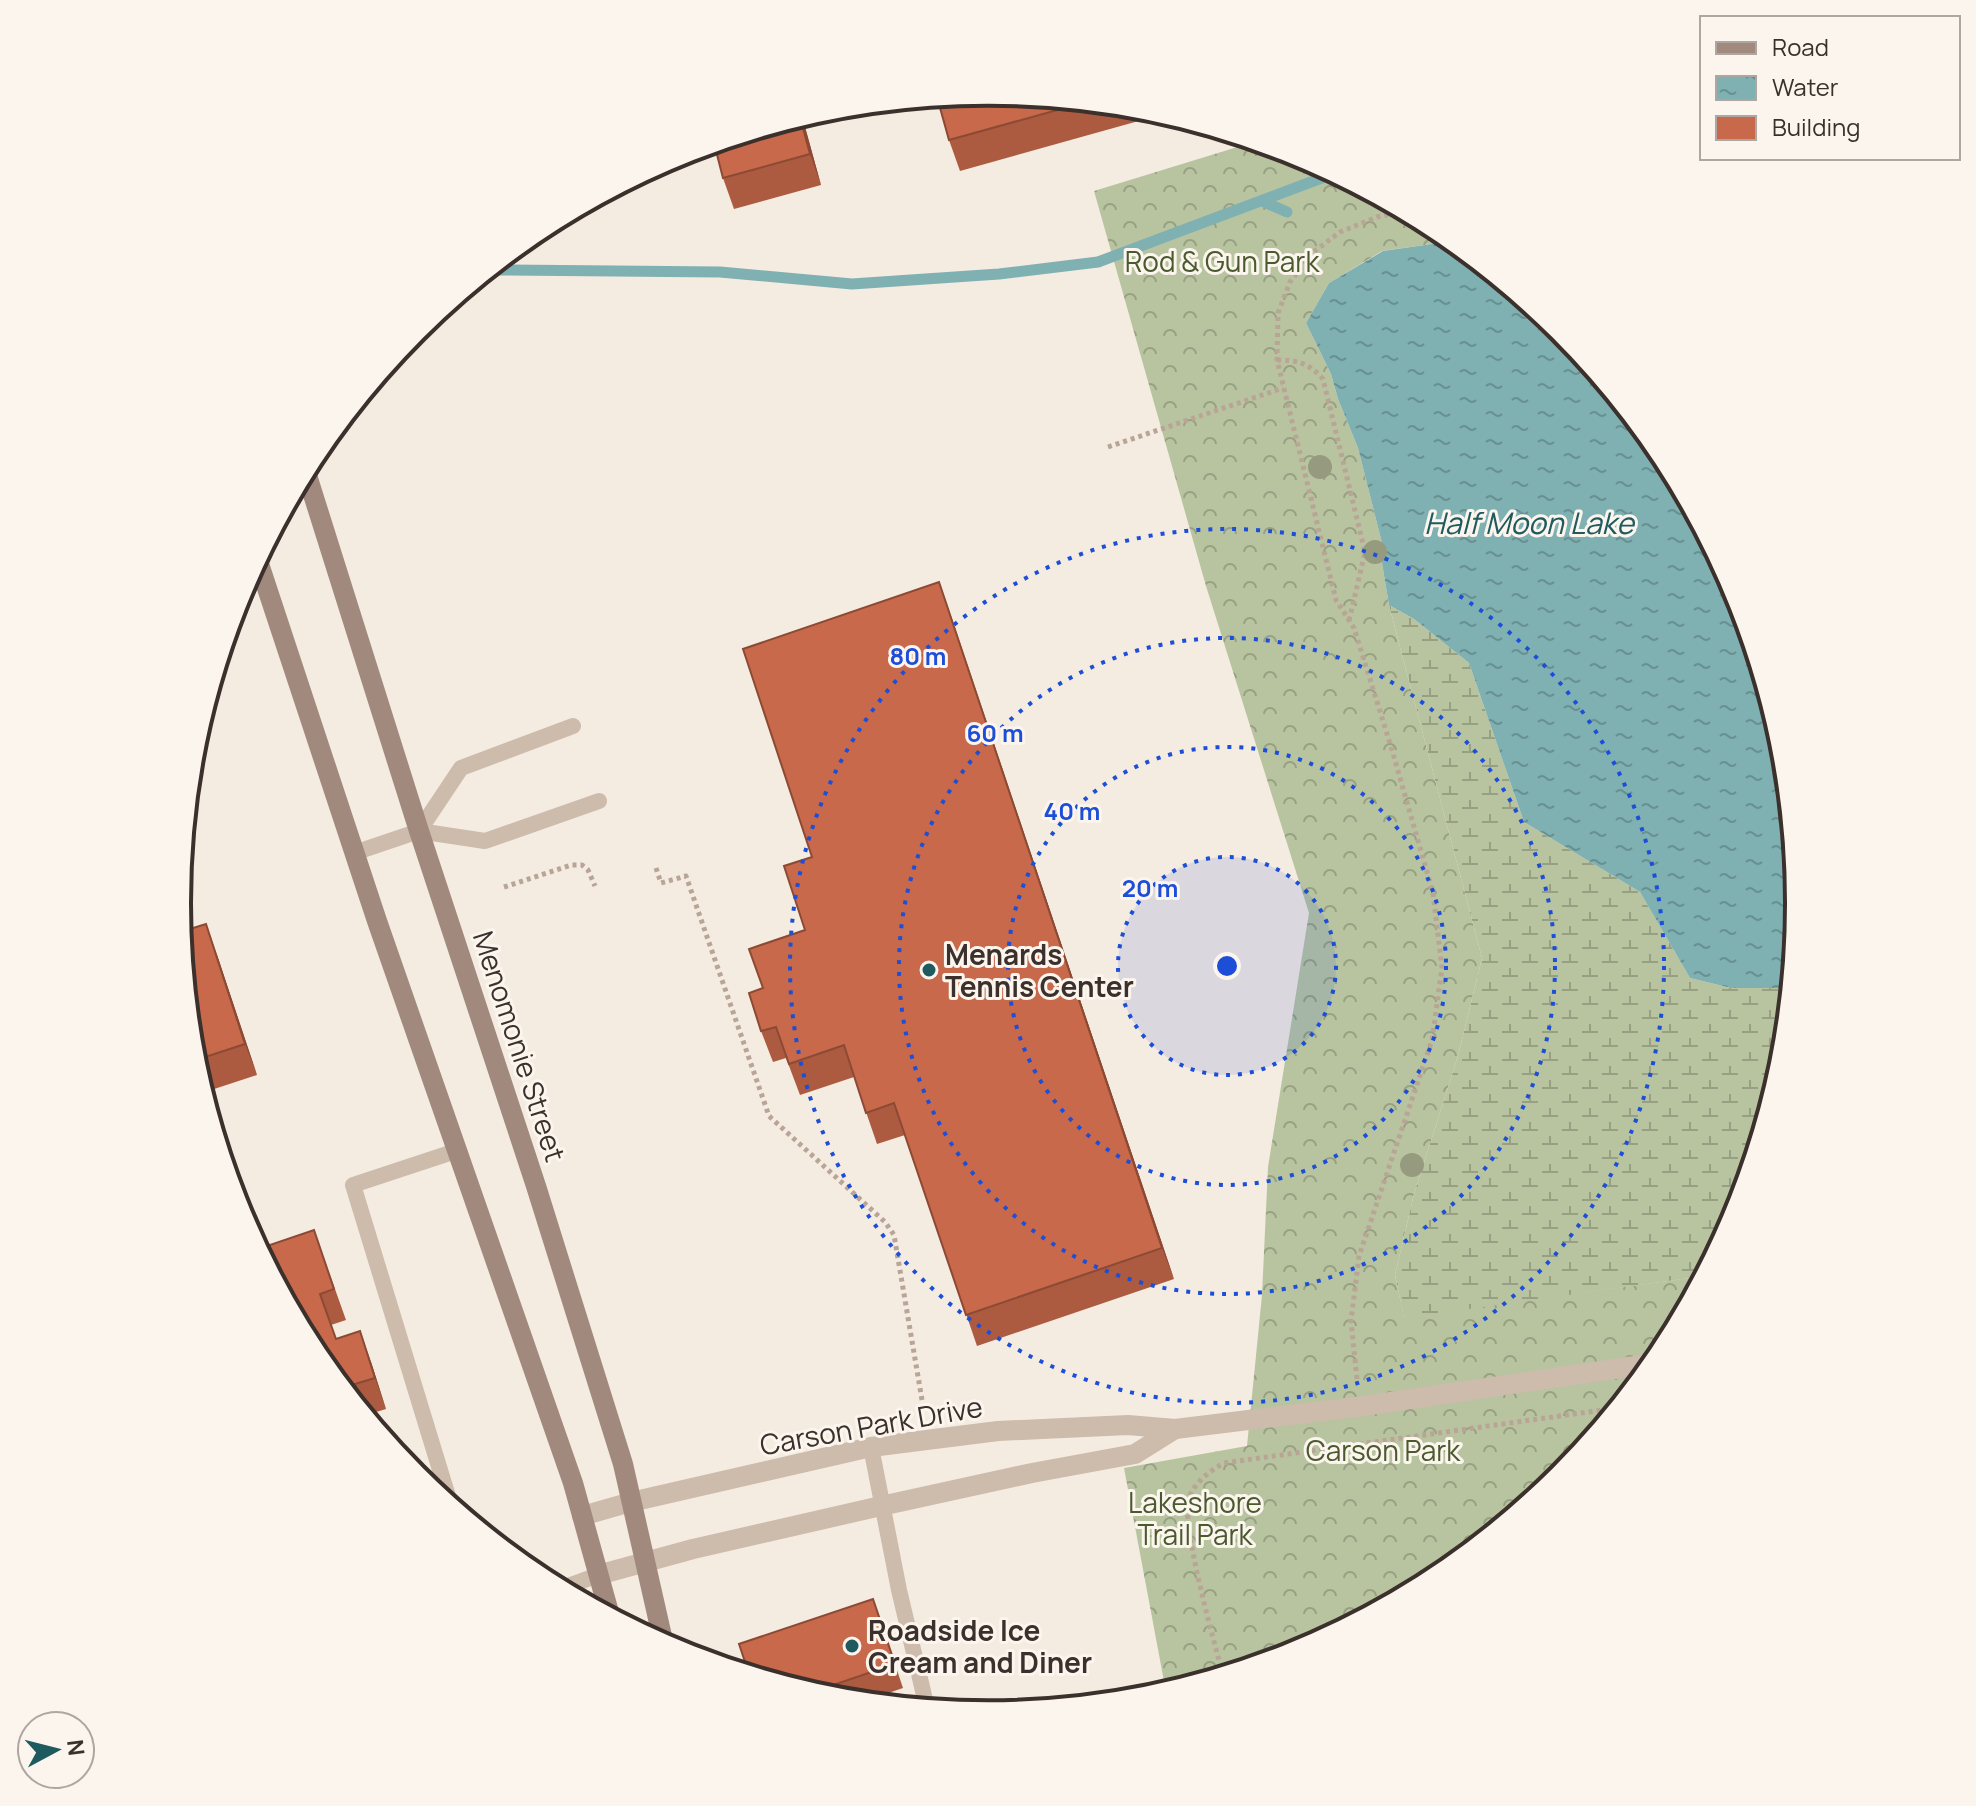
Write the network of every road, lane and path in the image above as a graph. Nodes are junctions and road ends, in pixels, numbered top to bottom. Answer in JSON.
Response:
{"nodes":[{"id":1,"x":1389,"y":215,"type":"edge"},
{"id":2,"x":1277,"y":360,"type":"junction"},
{"id":3,"x":1283,"y":388,"type":"junction"},
{"id":4,"x":1108,"y":447,"type":"dead end"},
{"id":5,"x":310,"y":485,"type":"edge"},
{"id":6,"x":262,"y":574,"type":"edge"},
{"id":7,"x":1349,"y":622,"type":"junction"},
{"id":8,"x":573,"y":726,"type":"dead end"},
{"id":9,"x":599,"y":801,"type":"dead end"},
{"id":10,"x":419,"y":831,"type":"junction"},
{"id":11,"x":354,"y":853,"type":"junction"},
{"id":12,"x":656,"y":868,"type":"dead end"},
{"id":13,"x":595,"y":886,"type":"dead end"},
{"id":14,"x":504,"y":887,"type":"dead end"},
{"id":15,"x":456,"y":1151,"type":"junction"},
{"id":16,"x":1636,"y":1366,"type":"edge"},
{"id":17,"x":1357,"y":1380,"type":"dead end"},
{"id":18,"x":922,"y":1400,"type":"dead end"},
{"id":19,"x":1602,"y":1410,"type":"edge"},
{"id":20,"x":1175,"y":1429,"type":"junction"},
{"id":21,"x":871,"y":1447,"type":"junction"},
{"id":22,"x":445,"y":1486,"type":"edge"},
{"id":23,"x":631,"y":1502,"type":"junction"},
{"id":24,"x":881,"y":1506,"type":"junction"},
{"id":25,"x":582,"y":1516,"type":"junction"},
{"id":26,"x":644,"y":1562,"type":"junction"},
{"id":27,"x":598,"y":1575,"type":"junction"},
{"id":28,"x":574,"y":1584,"type":"edge"},
{"id":29,"x":606,"y":1602,"type":"edge"},
{"id":30,"x":660,"y":1629,"type":"edge"},
{"id":31,"x":1220,"y":1665,"type":"edge"},
{"id":32,"x":924,"y":1697,"type":"edge"}],
"edges":[{"from":1,"to":2,"type":"path"},
{"from":2,"to":3,"type":"path"},
{"from":2,"to":7,"type":"path"},
{"from":3,"to":4,"type":"path"},
{"from":3,"to":7,"type":"path"},
{"from":5,"to":10,"type":"main road","name":"Menomonie Street"},
{"from":6,"to":11,"type":"main road"},
{"from":7,"to":17,"type":"path"},
{"from":8,"to":10,"type":"lane"},
{"from":9,"to":10,"type":"lane"},
{"from":10,"to":11,"type":"lane"},
{"from":10,"to":23,"type":"main road","name":"Menomonie Street"},
{"from":11,"to":15,"type":"main road"},
{"from":12,"to":18,"type":"path"},
{"from":13,"to":14,"type":"path"},
{"from":15,"to":22,"type":"lane"},
{"from":15,"to":25,"type":"main road"},
{"from":16,"to":20,"type":"street","name":"Carson Park Drive"},
{"from":19,"to":31,"type":"path"},
{"from":20,"to":21,"type":"street","name":"Carson Park Drive"},
{"from":20,"to":24,"type":"street","name":"Carson Park Drive"},
{"from":21,"to":23,"type":"street","name":"Carson Park Drive"},
{"from":21,"to":24,"type":"lane"},
{"from":23,"to":25,"type":"street","name":"Carson Park Drive"},
{"from":23,"to":26,"type":"main road","name":"Menomonie Street"},
{"from":24,"to":26,"type":"street","name":"Carson Park Drive"},
{"from":24,"to":32,"type":"lane"},
{"from":25,"to":27,"type":"main road"},
{"from":26,"to":27,"type":"street","name":"Carson Park Drive"},
{"from":26,"to":30,"type":"main road","name":"Menomonie Street"},
{"from":27,"to":28,"type":"lane"},
{"from":27,"to":29,"type":"main road"}]}
